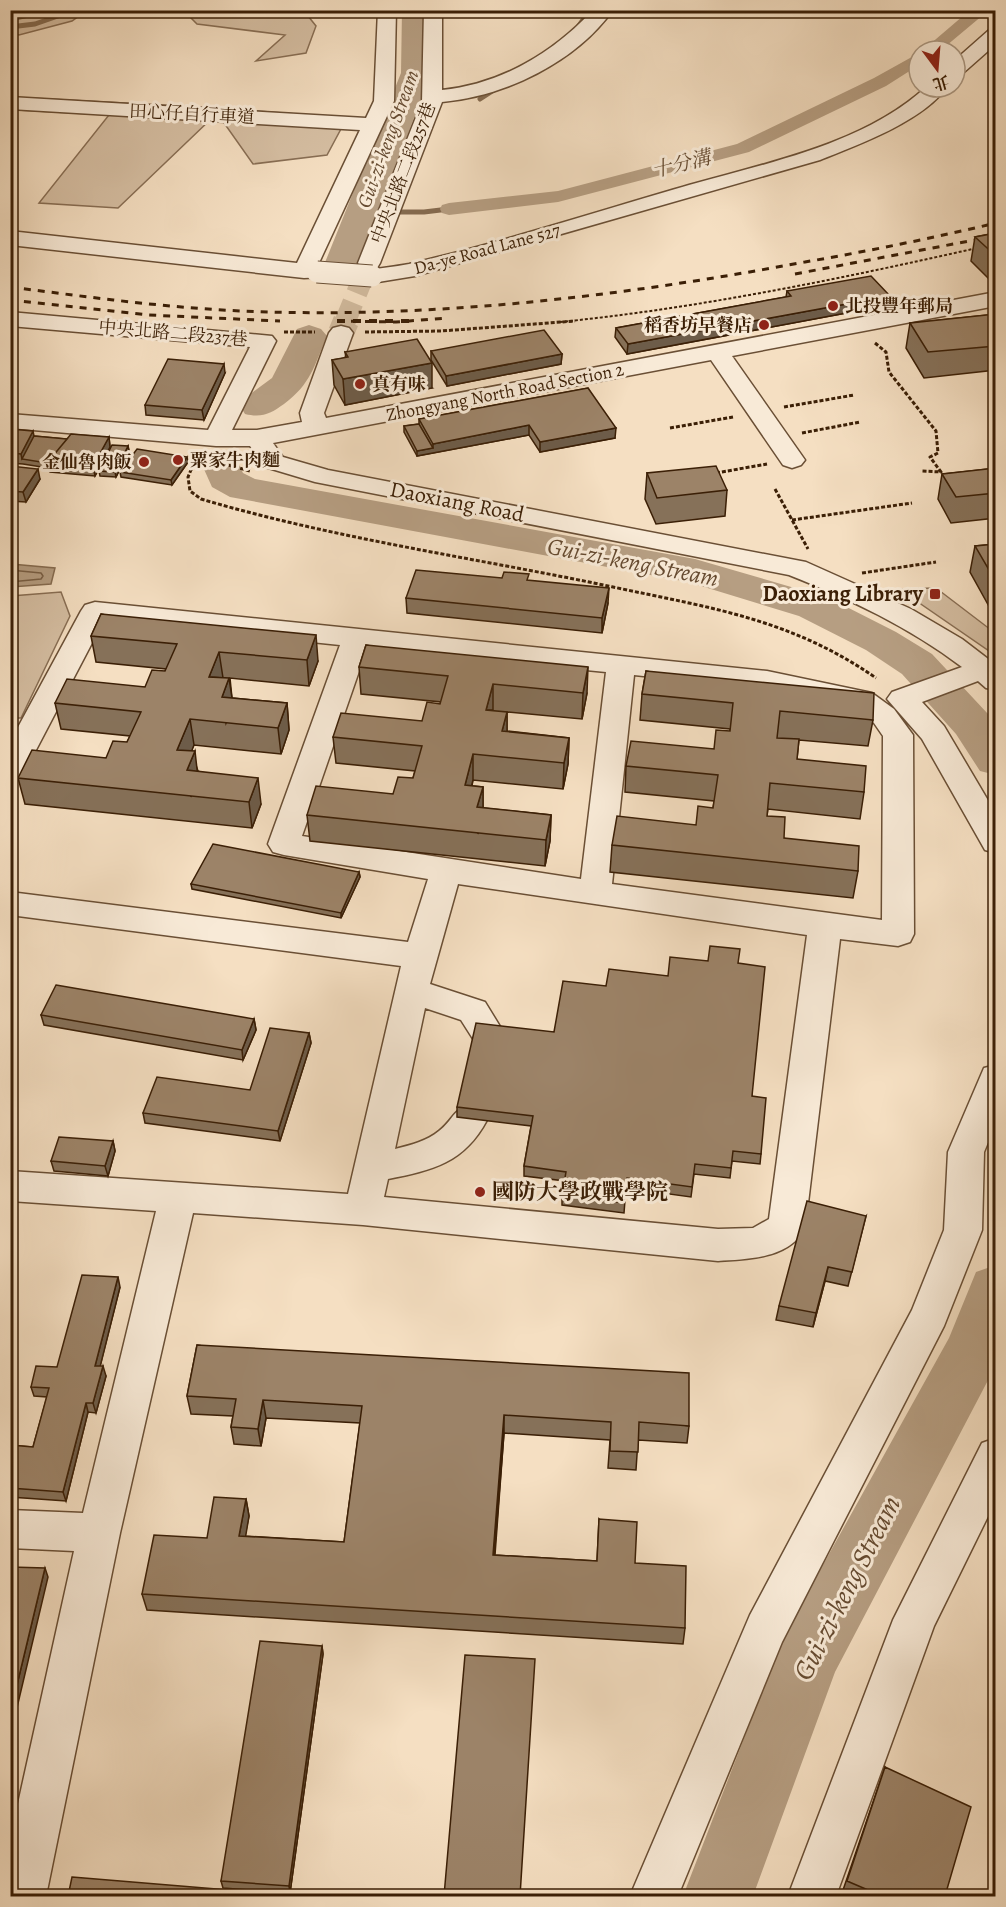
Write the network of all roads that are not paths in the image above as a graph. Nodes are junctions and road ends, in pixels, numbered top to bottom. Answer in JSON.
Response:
{"nodes":[{"id":1,"x":387,"y":10,"type":"edge"},
{"id":2,"x":432,"y":10,"type":"edge"},
{"id":3,"x":604,"y":10,"type":"edge"},
{"id":4,"x":996,"y":34,"type":"edge"},
{"id":5,"x":967,"y":59,"type":"edge"},
{"id":6,"x":433,"y":97,"type":"junction"},
{"id":7,"x":924,"y":99,"type":"edge"},
{"id":8,"x":10,"y":103,"type":"edge"},
{"id":9,"x":373,"y":125,"type":"junction"},
{"id":10,"x":372,"y":184,"type":"junction"},
{"id":11,"x":10,"y":238,"type":"edge"},
{"id":12,"x":371,"y":270,"type":"junction"},
{"id":13,"x":310,"y":272,"type":"junction"},
{"id":14,"x":996,"y":299,"type":"edge"},
{"id":15,"x":10,"y":319,"type":"edge"},
{"id":16,"x":340,"y":332,"type":"tunnel mouth"},
{"id":17,"x":718,"y":352,"type":"junction"},
{"id":18,"x":10,"y":421,"type":"edge"},
{"id":19,"x":316,"y":428,"type":"junction"},
{"id":20,"x":257,"y":438,"type":"junction"},
{"id":21,"x":212,"y":448,"type":"junction"},
{"id":22,"x":792,"y":460,"type":"road end"},
{"id":23,"x":357,"y":637,"type":"junction"},
{"id":24,"x":621,"y":664,"type":"junction"},
{"id":25,"x":989,"y":675,"type":"edge"},
{"id":26,"x":14,"y":753,"type":"edge"},
{"id":27,"x":996,"y":842,"type":"edge"},
{"id":28,"x":446,"y":871,"type":"junction"},
{"id":29,"x":595,"y":894,"type":"junction"},
{"id":30,"x":10,"y":903,"type":"edge"},
{"id":31,"x":825,"y":926,"type":"junction"},
{"id":32,"x":420,"y":956,"type":"junction"},
{"id":33,"x":412,"y":991,"type":"junction"},
{"id":34,"x":487,"y":1033,"type":"edge"},
{"id":35,"x":996,"y":1078,"type":"edge"},
{"id":36,"x":469,"y":1120,"type":"edge"},
{"id":37,"x":373,"y":1168,"type":"junction"},
{"id":38,"x":10,"y":1186,"type":"edge"},
{"id":39,"x":178,"y":1197,"type":"junction"},
{"id":40,"x":363,"y":1210,"type":"junction"},
{"id":41,"x":996,"y":1456,"type":"edge"},
{"id":42,"x":10,"y":1528,"type":"edge"},
{"id":43,"x":99,"y":1533,"type":"junction"},
{"id":44,"x":22,"y":1896,"type":"edge"},
{"id":45,"x":654,"y":1896,"type":"edge"},
{"id":46,"x":812,"y":1896,"type":"edge"}],
"edges":[{"from":1,"to":9,"type":"street","name":"中央北路二段257巷"},
{"from":2,"to":6,"type":"street","name":"中央北路二段257巷"},
{"from":3,"to":6,"type":"street"},
{"from":4,"to":5,"type":"street"},
{"from":6,"to":10,"type":"street","name":"中央北路二段257巷"},
{"from":7,"to":12,"type":"street","name":"Da-ye Road Lane 527"},
{"from":8,"to":9,"type":"street","name":"田心仔自行車道"},
{"from":9,"to":10,"type":"street","name":"中央北路二段257巷"},
{"from":10,"to":12,"type":"street","name":"中央北路二段257巷"},
{"from":10,"to":13,"type":"street","name":"中央北路二段257巷"},
{"from":11,"to":13,"type":"street","name":"Da-ye Road Lane 527"},
{"from":12,"to":13,"type":"street","name":"Da-ye Road Lane 527","bridge":true},
{"from":14,"to":17,"type":"street","name":"Zhongyang North Road Section 2"},
{"from":15,"to":21,"type":"street","name":"中央北路二段237巷"},
{"from":16,"to":19,"type":"street"},
{"from":17,"to":19,"type":"street","name":"Zhongyang North Road Section 2"},
{"from":17,"to":22,"type":"street"},
{"from":18,"to":21,"type":"street","name":"Zhongyang North Road Section 2"},
{"from":19,"to":20,"type":"street","name":"Zhongyang North Road Section 2"},
{"from":20,"to":21,"type":"street","name":"Zhongyang North Road Section 2"},
{"from":20,"to":25,"type":"street","name":"Daoxiang Road"},
{"from":23,"to":24,"type":"street"},
{"from":23,"to":26,"type":"street"},
{"from":23,"to":28,"type":"street"},
{"from":24,"to":29,"type":"street"},
{"from":24,"to":31,"type":"street"},
{"from":25,"to":27,"type":"street"},
{"from":28,"to":29,"type":"street"},
{"from":28,"to":32,"type":"street"},
{"from":29,"to":31,"type":"street"},
{"from":30,"to":32,"type":"street"},
{"from":31,"to":40,"type":"street"},
{"from":32,"to":33,"type":"street"},
{"from":33,"to":34,"type":"street"},
{"from":33,"to":37,"type":"street"},
{"from":35,"to":45,"type":"street"},
{"from":36,"to":37,"type":"street"},
{"from":37,"to":40,"type":"street"},
{"from":38,"to":39,"type":"street"},
{"from":39,"to":40,"type":"street"},
{"from":39,"to":43,"type":"street"},
{"from":41,"to":46,"type":"street"},
{"from":42,"to":43,"type":"street"},
{"from":43,"to":44,"type":"street"}]}
